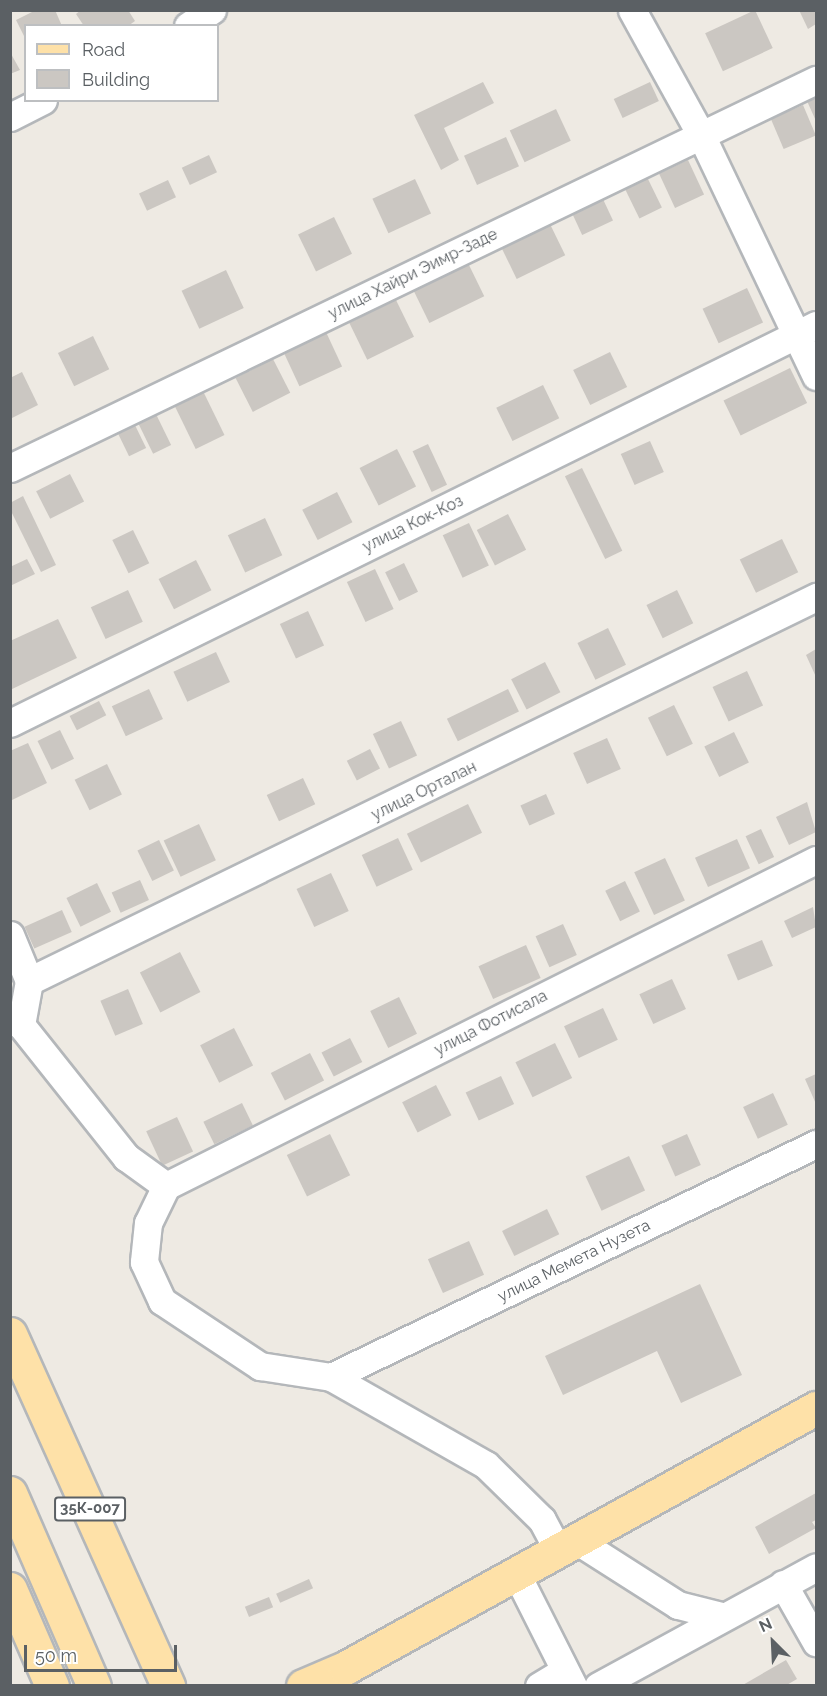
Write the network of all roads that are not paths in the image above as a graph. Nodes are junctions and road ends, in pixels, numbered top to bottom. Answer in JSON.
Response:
{"nodes":[{"id":1,"x":212,"y":10,"type":"edge"},
{"id":2,"x":632,"y":10,"type":"edge"},
{"id":3,"x":191,"y":24,"type":"edge"},
{"id":4,"x":816,"y":80,"type":"edge"},
{"id":5,"x":39,"y":102,"type":"edge"},
{"id":6,"x":10,"y":117,"type":"edge"},
{"id":7,"x":701,"y":135,"type":"junction"},
{"id":8,"x":807,"y":330,"type":"edge"},
{"id":9,"x":816,"y":376,"type":"edge"},
{"id":10,"x":10,"y":468,"type":"edge"},
{"id":11,"x":816,"y":597,"type":"edge"},
{"id":12,"x":10,"y":723,"type":"edge"},
{"id":13,"x":816,"y":860,"type":"edge"},
{"id":14,"x":10,"y":934,"type":"edge"},
{"id":15,"x":30,"y":981,"type":"junction"},
{"id":16,"x":816,"y":1144,"type":"edge"},
{"id":17,"x":166,"y":1186,"type":"junction"},
{"id":18,"x":10,"y":1334,"type":"edge"},
{"id":19,"x":331,"y":1377,"type":"junction"},
{"id":20,"x":816,"y":1408,"type":"edge"},
{"id":21,"x":10,"y":1492,"type":"edge"},
{"id":22,"x":567,"y":1545,"type":"junction"},
{"id":23,"x":816,"y":1567,"type":"edge"},
{"id":24,"x":516,"y":1573,"type":"junction"},
{"id":25,"x":783,"y":1584,"type":"junction"},
{"id":26,"x":16,"y":1602,"type":"edge"},
{"id":27,"x":721,"y":1616,"type":"junction"},
{"id":28,"x":816,"y":1642,"type":"edge"},
{"id":29,"x":334,"y":1677,"type":"edge"},
{"id":30,"x":568,"y":1678,"type":"edge"},
{"id":31,"x":52,"y":1686,"type":"edge"},
{"id":32,"x":94,"y":1686,"type":"edge"},
{"id":33,"x":168,"y":1686,"type":"edge"},
{"id":34,"x":303,"y":1686,"type":"edge"},
{"id":35,"x":539,"y":1686,"type":"edge"},
{"id":36,"x":598,"y":1686,"type":"edge"}],
"edges":[{"from":1,"to":3,"type":"street"},
{"from":2,"to":7,"type":"street"},
{"from":4,"to":7,"type":"street","name":"улица Хайри Эимр-Заде"},
{"from":5,"to":6,"type":"street"},
{"from":7,"to":8,"type":"street"},
{"from":7,"to":10,"type":"street","name":"улица Хайри Эимр-Заде"},
{"from":8,"to":9,"type":"street"},
{"from":8,"to":12,"type":"street","name":"улица Кок-Коз"},
{"from":11,"to":15,"type":"street","name":"улица Орталан"},
{"from":13,"to":17,"type":"street","name":"улица Фотисала"},
{"from":14,"to":15,"type":"street"},
{"from":15,"to":17,"type":"street"},
{"from":16,"to":19,"type":"street","name":"улица Мемета Нузета"},
{"from":17,"to":19,"type":"street"},
{"from":18,"to":33,"type":"main road","number":"35К-007"},
{"from":19,"to":22,"type":"street"},
{"from":20,"to":22,"type":"main road"},
{"from":21,"to":32,"type":"main road"},
{"from":22,"to":24,"type":"main road"},
{"from":22,"to":27,"type":"street"},
{"from":23,"to":25,"type":"street"},
{"from":24,"to":29,"type":"main road"},
{"from":24,"to":30,"type":"street"},
{"from":25,"to":27,"type":"street"},
{"from":25,"to":28,"type":"street"},
{"from":26,"to":31,"type":"main road"},
{"from":27,"to":36,"type":"street"},
{"from":29,"to":34,"type":"main road"},
{"from":30,"to":35,"type":"street"}]}
